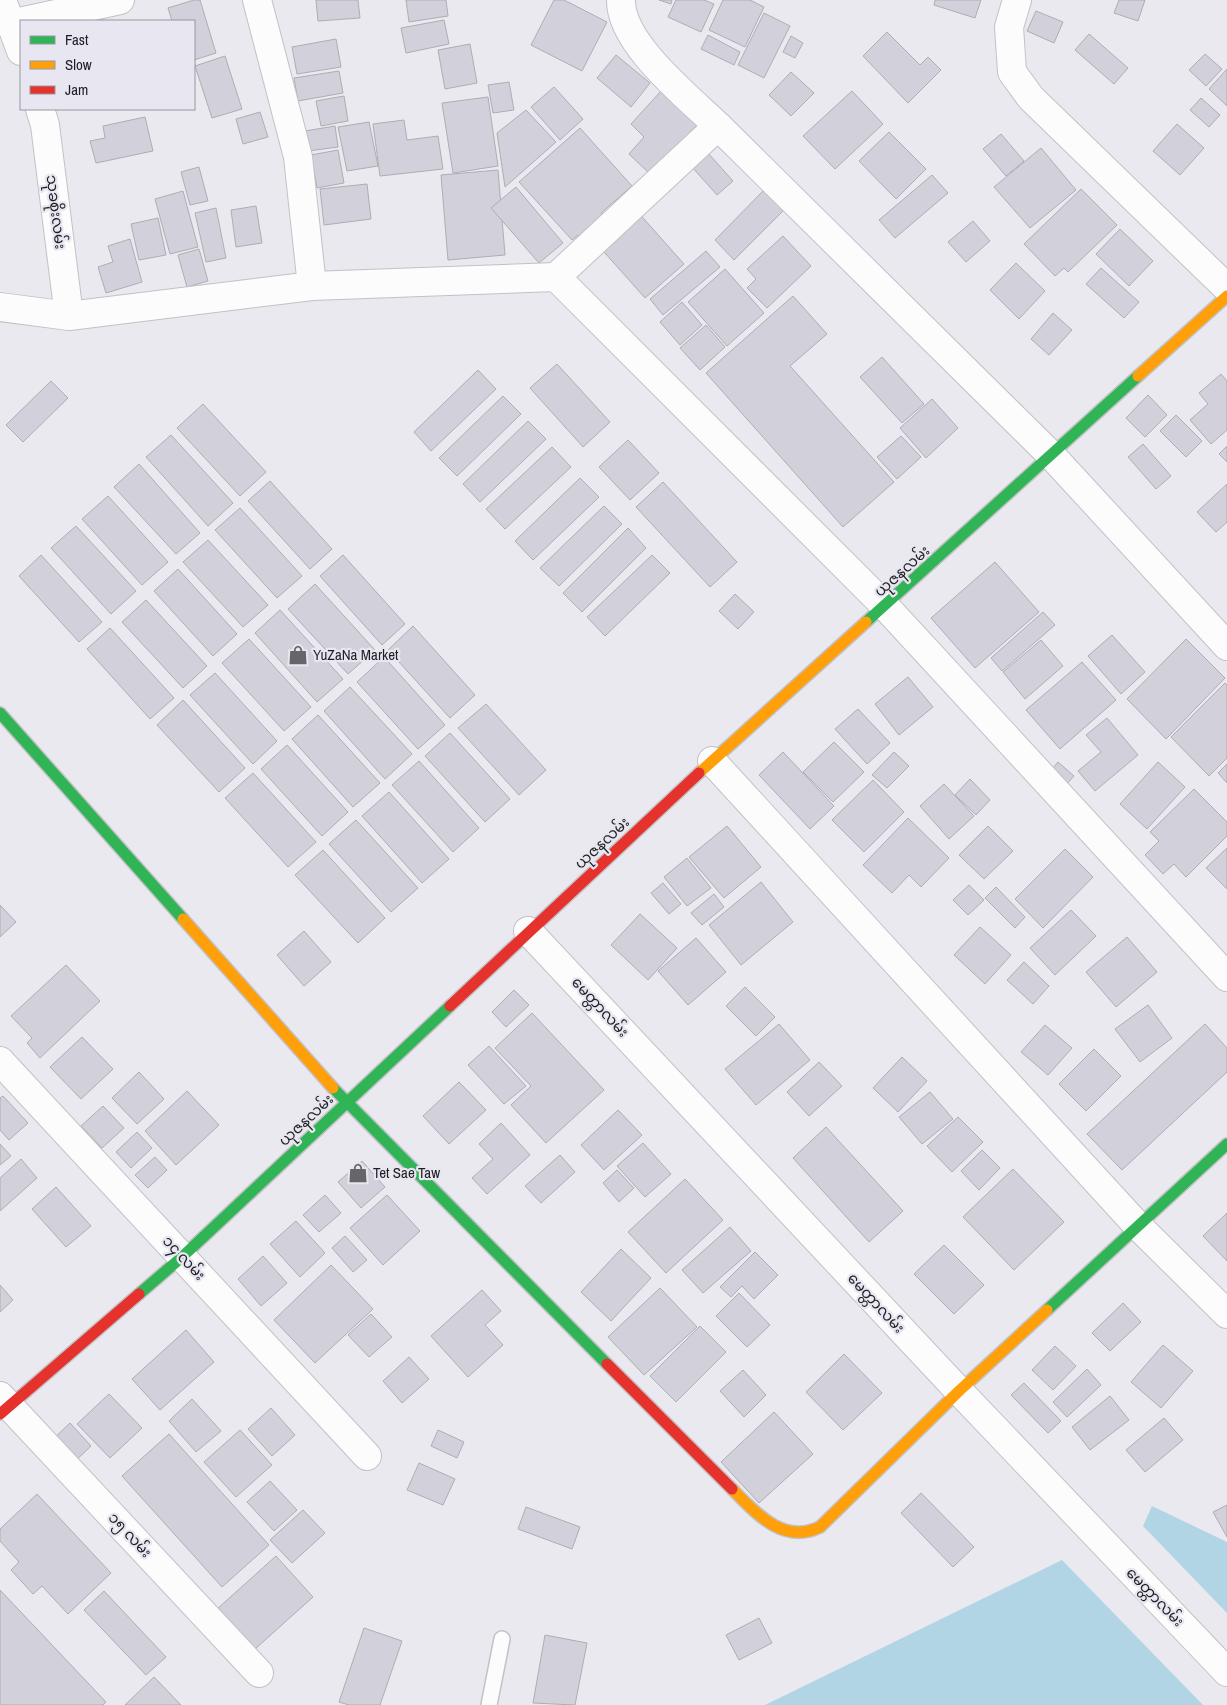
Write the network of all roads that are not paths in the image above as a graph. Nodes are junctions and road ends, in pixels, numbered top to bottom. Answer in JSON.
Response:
{"nodes":[{"id":1,"x":120,"y":0,"type":"edge"},
{"id":2,"x":257,"y":0,"type":"edge"},
{"id":3,"x":622,"y":0,"type":"edge"},
{"id":4,"x":1017,"y":0,"type":"edge"},
{"id":5,"x":15,"y":17,"type":"edge"},
{"id":6,"x":20,"y":45,"type":"edge"},
{"id":7,"x":40,"y":110,"type":"edge"},
{"id":8,"x":718,"y":126,"type":"junction"},
{"id":9,"x":556,"y":277,"type":"junction"},
{"id":10,"x":312,"y":286,"type":"junction"},
{"id":11,"x":1227,"y":288,"type":"edge"},
{"id":12,"x":1227,"y":296,"type":"edge"},
{"id":13,"x":0,"y":307,"type":"edge"},
{"id":14,"x":69,"y":316,"type":"junction"},
{"id":15,"x":1052,"y":456,"type":"junction"},
{"id":16,"x":886,"y":606,"type":"junction"},
{"id":17,"x":1227,"y":646,"type":"edge"},
{"id":18,"x":0,"y":713,"type":"edge"},
{"id":19,"x":712,"y":761,"type":"junction"},
{"id":20,"x":528,"y":931,"type":"junction"},
{"id":21,"x":1227,"y":977,"type":"edge"},
{"id":22,"x":0,"y":1061,"type":"edge"},
{"id":23,"x":346,"y":1102,"type":"junction"},
{"id":24,"x":1227,"y":1144,"type":"edge"},
{"id":25,"x":1137,"y":1225,"type":"junction"},
{"id":26,"x":182,"y":1257,"type":"junction"},
{"id":27,"x":1227,"y":1314,"type":"edge"},
{"id":28,"x":959,"y":1391,"type":"junction"},
{"id":29,"x":3,"y":1405,"type":"edge"},
{"id":30,"x":367,"y":1456,"type":"dead end"},
{"id":31,"x":502,"y":1638,"type":"dead end"},
{"id":32,"x":1227,"y":1672,"type":"edge"},
{"id":33,"x":260,"y":1673,"type":"dead end"},
{"id":34,"x":489,"y":1705,"type":"edge"}],
"edges":[{"from":1,"to":5,"type":"street"},
{"from":2,"to":10,"type":"street"},
{"from":3,"to":8,"type":"street"},
{"from":4,"to":11,"type":"street"},
{"from":5,"to":6,"type":"street"},
{"from":7,"to":14,"type":"street","name":"သုခစိုးလမ်း"},
{"from":8,"to":9,"type":"street"},
{"from":8,"to":15,"type":"street"},
{"from":9,"to":10,"type":"street"},
{"from":9,"to":16,"type":"street"},
{"from":10,"to":14,"type":"street"},
{"from":12,"to":15,"type":"street","name":"ယုဇနလမ်း"},
{"from":13,"to":14,"type":"street"},
{"from":15,"to":16,"type":"street","name":"ယုဇနလမ်း"},
{"from":15,"to":17,"type":"street"},
{"from":16,"to":19,"type":"street","name":"ယုဇနလမ်း"},
{"from":16,"to":21,"type":"street"},
{"from":18,"to":23,"type":"street"},
{"from":19,"to":20,"type":"street","name":"ယုဇနလမ်း"},
{"from":19,"to":25,"type":"street"},
{"from":20,"to":23,"type":"street","name":"ယုဇနလမ်း"},
{"from":20,"to":28,"type":"street","name":"မေတ္တာလမ်း"},
{"from":22,"to":26,"type":"street","name":"၁၄ လမ်း"},
{"from":23,"to":26,"type":"street","name":"ယုဇနလမ်း"},
{"from":23,"to":28,"type":"street"},
{"from":24,"to":25,"type":"street"},
{"from":25,"to":27,"type":"street"},
{"from":25,"to":28,"type":"street"},
{"from":26,"to":29,"type":"street","name":"ယုဇနလမ်း"},
{"from":26,"to":30,"type":"street","name":"၁၄ လမ်း"},
{"from":28,"to":32,"type":"street","name":"မေတ္တာလမ်း"},
{"from":29,"to":33,"type":"street","name":"၁၅ လမ်း"},
{"from":31,"to":34,"type":"lane"}]}
